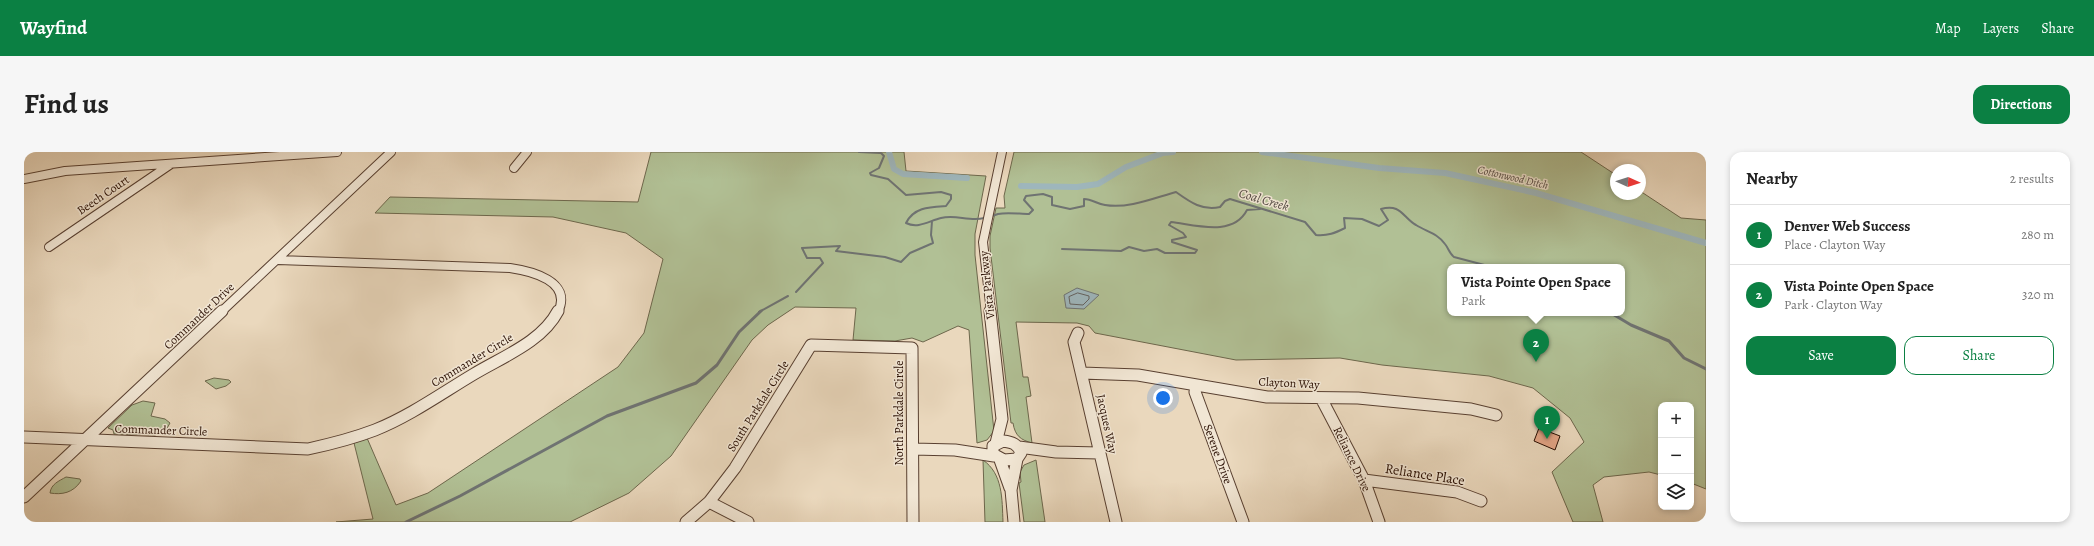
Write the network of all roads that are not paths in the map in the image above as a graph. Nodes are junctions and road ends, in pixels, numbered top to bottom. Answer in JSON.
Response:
{"nodes":[{"id":1,"x":337,"y":152,"type":"edge"},
{"id":2,"x":391,"y":152,"type":"edge"},
{"id":3,"x":527,"y":152,"type":"edge"},
{"id":4,"x":1002,"y":152,"type":"edge"},
{"id":5,"x":171,"y":164,"type":"junction"},
{"id":6,"x":514,"y":168,"type":"dead end"},
{"id":7,"x":24,"y":179,"type":"edge"},
{"id":8,"x":49,"y":247,"type":"dead end"},
{"id":9,"x":278,"y":260,"type":"junction"},
{"id":10,"x":1078,"y":332,"type":"dead end"},
{"id":11,"x":868,"y":347,"type":"joint"},
{"id":12,"x":1082,"y":373,"type":"junction"},
{"id":13,"x":1196,"y":385,"type":"junction"},
{"id":14,"x":1321,"y":398,"type":"junction"},
{"id":15,"x":1496,"y":415,"type":"dead end"},
{"id":16,"x":1002,"y":419,"type":"junction"},
{"id":17,"x":24,"y":437,"type":"edge"},
{"id":18,"x":86,"y":440,"type":"junction"},
{"id":19,"x":913,"y":448,"type":"junction"},
{"id":20,"x":995,"y":451,"type":"junction"},
{"id":21,"x":1017,"y":451,"type":"junction"},
{"id":22,"x":1099,"y":453,"type":"junction"},
{"id":23,"x":1364,"y":480,"type":"junction"},
{"id":24,"x":1011,"y":490,"type":"junction"},
{"id":25,"x":24,"y":498,"type":"edge"},
{"id":26,"x":1481,"y":501,"type":"dead end"},
{"id":27,"x":709,"y":502,"type":"junction"},
{"id":28,"x":686,"y":522,"type":"edge"},
{"id":29,"x":748,"y":522,"type":"edge"},
{"id":30,"x":913,"y":522,"type":"edge"},
{"id":31,"x":1014,"y":522,"type":"edge"},
{"id":32,"x":1116,"y":522,"type":"edge"},
{"id":33,"x":1243,"y":522,"type":"edge"},
{"id":34,"x":1379,"y":522,"type":"edge"}],
"edges":[{"from":1,"to":5,"type":"street"},
{"from":2,"to":9,"type":"street","name":"Commander Drive"},
{"from":3,"to":6,"type":"street"},
{"from":4,"to":16,"type":"street","name":"Vista Parkway"},
{"from":5,"to":7,"type":"street"},
{"from":5,"to":8,"type":"street","name":"Beech Court"},
{"from":9,"to":18,"type":"street","name":"Commander Drive"},
{"from":9,"to":18,"type":"street","name":"Commander Circle"},
{"from":10,"to":12,"type":"street","name":"Jacques Way"},
{"from":11,"to":19,"type":"street","name":"North Parkdale Circle"},
{"from":11,"to":27,"type":"street","name":"South Parkdale Circle"},
{"from":12,"to":13,"type":"street","name":"Clayton Way"},
{"from":12,"to":22,"type":"street","name":"Jacques Way"},
{"from":13,"to":14,"type":"street","name":"Clayton Way"},
{"from":13,"to":33,"type":"street","name":"Serene Drive"},
{"from":14,"to":15,"type":"street","name":"Clayton Way"},
{"from":14,"to":23,"type":"street","name":"Reliance Drive"},
{"from":16,"to":20,"type":"street","name":"Vista Parkway"},
{"from":16,"to":21,"type":"street","name":"Vista Parkway"},
{"from":17,"to":18,"type":"street","name":"Commander Circle"},
{"from":18,"to":25,"type":"street","name":"Commander Drive"},
{"from":19,"to":20,"type":"street"},
{"from":19,"to":30,"type":"street","name":"North Parkdale Circle"},
{"from":20,"to":21,"type":"street"},
{"from":20,"to":21,"type":"street"},
{"from":20,"to":24,"type":"street"},
{"from":21,"to":22,"type":"street"},
{"from":21,"to":24,"type":"street"},
{"from":22,"to":32,"type":"street","name":"Jacques Way"},
{"from":23,"to":26,"type":"street","name":"Reliance Place"},
{"from":23,"to":34,"type":"street","name":"Reliance Drive"},
{"from":24,"to":31,"type":"street"},
{"from":27,"to":28,"type":"street","name":"South Parkdale Circle"},
{"from":27,"to":29,"type":"street"}]}
